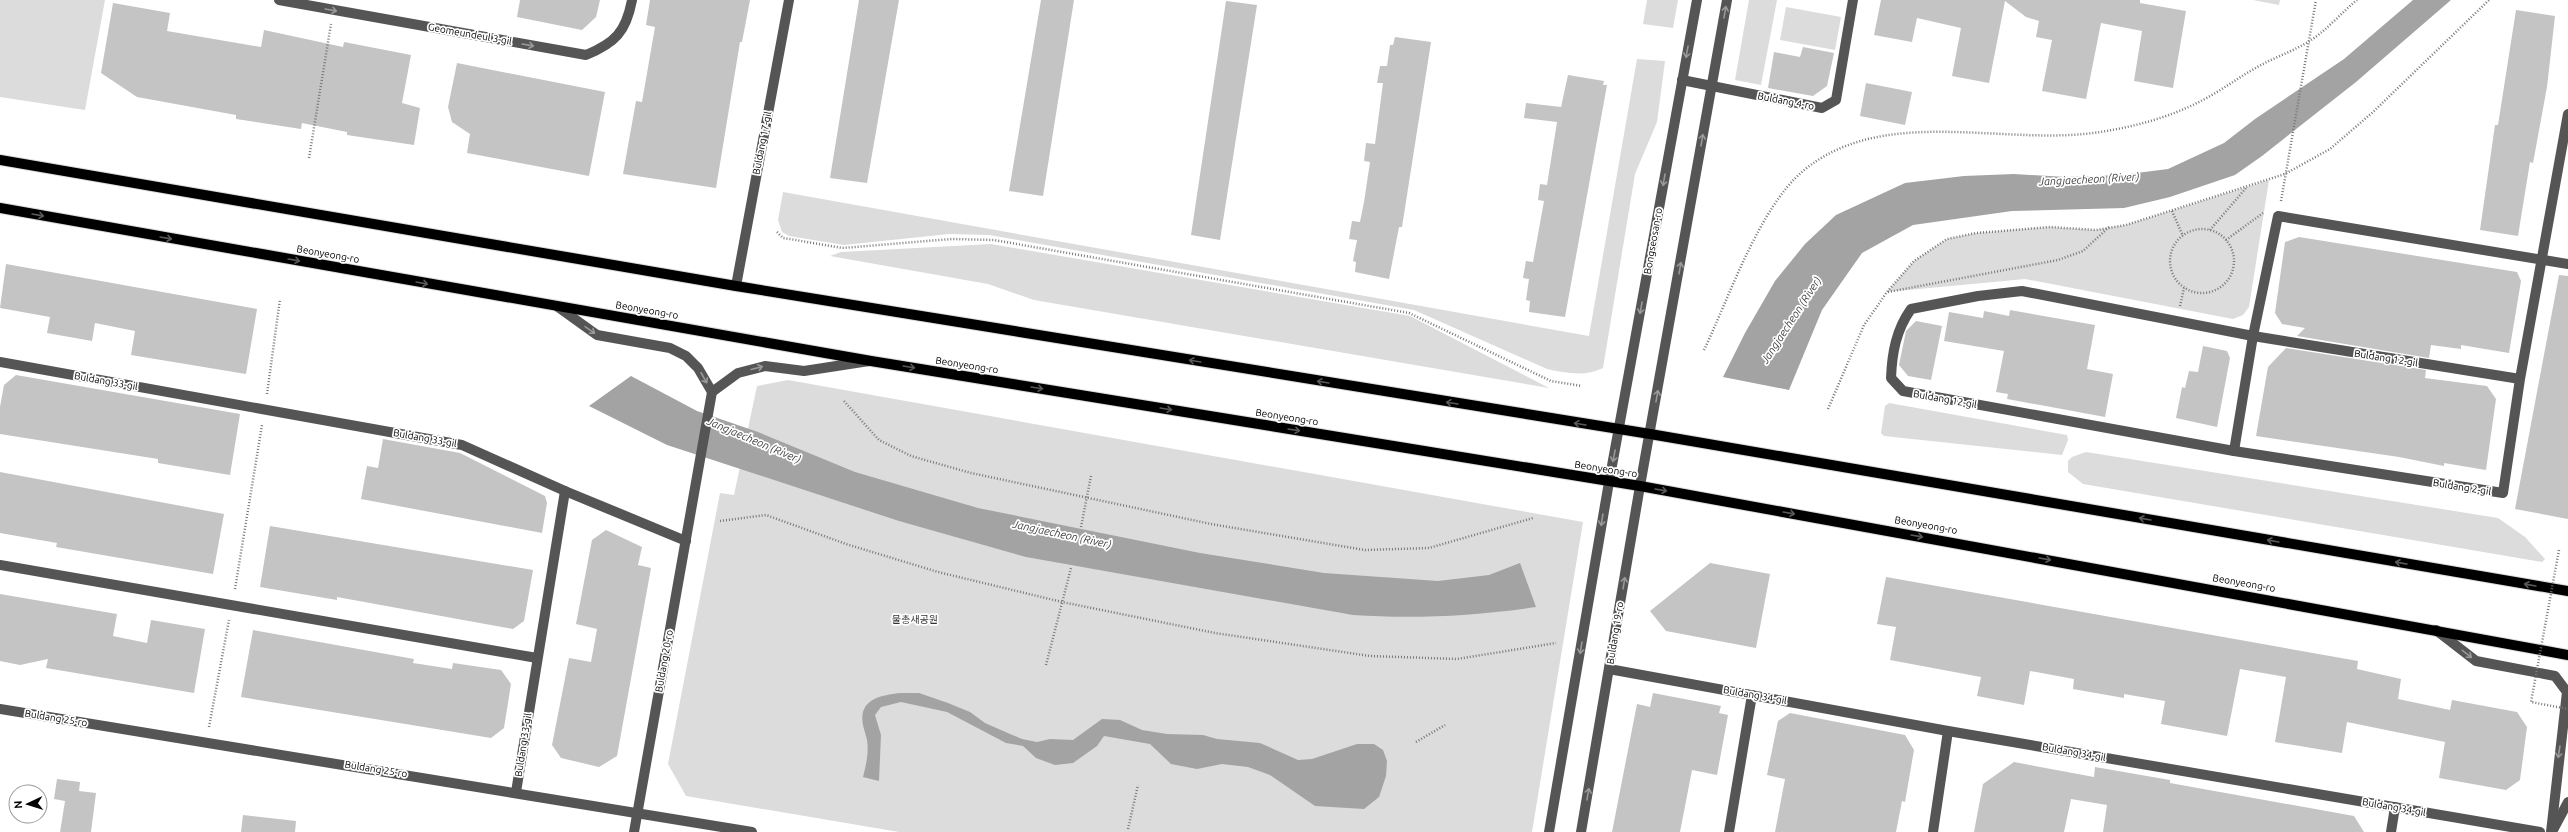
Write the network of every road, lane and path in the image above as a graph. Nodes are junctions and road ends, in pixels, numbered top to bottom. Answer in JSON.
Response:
{"nodes":[{"id":1,"x":279,"y":0,"type":"edge"},
{"id":2,"x":632,"y":0,"type":"edge"},
{"id":3,"x":789,"y":0,"type":"edge"},
{"id":4,"x":1697,"y":0,"type":"edge"},
{"id":5,"x":1727,"y":0,"type":"edge"},
{"id":6,"x":1853,"y":0,"type":"edge"},
{"id":7,"x":2316,"y":0,"type":"edge"},
{"id":8,"x":2357,"y":0,"type":"edge"},
{"id":9,"x":2489,"y":0,"type":"edge"},
{"id":10,"x":333,"y":10,"type":"junction"},
{"id":11,"x":2309,"y":42,"type":"junction"},
{"id":12,"x":1682,"y":80,"type":"junction"},
{"id":13,"x":1712,"y":86,"type":"junction"},
{"id":14,"x":2568,"y":114,"type":"edge"},
{"id":15,"x":309,"y":158,"type":"dead end"},
{"id":16,"x":0,"y":160,"type":"edge"},
{"id":17,"x":2285,"y":174,"type":"junction"},
{"id":18,"x":2246,"y":188,"type":"junction"},
{"id":19,"x":0,"y":208,"type":"edge"},
{"id":20,"x":2172,"y":211,"type":"junction"},
{"id":21,"x":2264,"y":212,"type":"dead end"},
{"id":22,"x":2278,"y":216,"type":"junction"},
{"id":23,"x":2108,"y":228,"type":"junction"},
{"id":24,"x":2210,"y":230,"type":"junction"},
{"id":25,"x":777,"y":232,"type":"dead end"},
{"id":26,"x":2183,"y":236,"type":"junction"},
{"id":27,"x":2226,"y":240,"type":"junction"},
{"id":28,"x":2543,"y":259,"type":"junction"},
{"id":29,"x":2568,"y":264,"type":"edge"},
{"id":30,"x":736,"y":286,"type":"junction"},
{"id":31,"x":2184,"y":288,"type":"junction"},
{"id":32,"x":1887,"y":292,"type":"junction"},
{"id":33,"x":280,"y":299,"type":"dead end"},
{"id":34,"x":2180,"y":306,"type":"dead end"},
{"id":35,"x":558,"y":307,"type":"junction"},
{"id":36,"x":2253,"y":336,"type":"junction"},
{"id":37,"x":1704,"y":350,"type":"dead end"},
{"id":38,"x":871,"y":361,"type":"junction"},
{"id":39,"x":0,"y":362,"type":"edge"},
{"id":40,"x":2520,"y":379,"type":"junction"},
{"id":41,"x":1582,"y":386,"type":"dead end"},
{"id":42,"x":712,"y":392,"type":"junction"},
{"id":43,"x":844,"y":401,"type":"dead end"},
{"id":44,"x":1828,"y":408,"type":"dead end"},
{"id":45,"x":265,"y":409,"type":"junction"},
{"id":46,"x":1618,"y":430,"type":"junction"},
{"id":47,"x":1650,"y":434,"type":"junction"},
{"id":48,"x":2234,"y":451,"type":"junction"},
{"id":49,"x":1091,"y":476,"type":"dead end"},
{"id":50,"x":1609,"y":482,"type":"junction"},
{"id":51,"x":1640,"y":486,"type":"junction"},
{"id":52,"x":565,"y":491,"type":"junction"},
{"id":53,"x":1087,"y":499,"type":"junction"},
{"id":54,"x":1533,"y":518,"type":"dead end"},
{"id":55,"x":720,"y":521,"type":"dead end"},
{"id":56,"x":1081,"y":527,"type":"dead end"},
{"id":57,"x":686,"y":541,"type":"junction"},
{"id":58,"x":2559,"y":550,"type":"dead end"},
{"id":59,"x":0,"y":565,"type":"edge"},
{"id":60,"x":1071,"y":568,"type":"dead end"},
{"id":61,"x":2568,"y":591,"type":"edge"},
{"id":62,"x":1062,"y":602,"type":"junction"},
{"id":63,"x":232,"y":607,"type":"junction"},
{"id":64,"x":2436,"y":630,"type":"junction"},
{"id":65,"x":1556,"y":643,"type":"dead end"},
{"id":66,"x":2568,"y":655,"type":"edge"},
{"id":67,"x":536,"y":658,"type":"junction"},
{"id":68,"x":1046,"y":665,"type":"dead end"},
{"id":69,"x":1610,"y":669,"type":"junction"},
{"id":70,"x":1752,"y":695,"type":"junction"},
{"id":71,"x":0,"y":709,"type":"edge"},
{"id":72,"x":2568,"y":709,"type":"edge"},
{"id":73,"x":1445,"y":725,"type":"dead end"},
{"id":74,"x":1948,"y":731,"type":"junction"},
{"id":75,"x":207,"y":742,"type":"junction"},
{"id":76,"x":1416,"y":742,"type":"dead end"},
{"id":77,"x":1138,"y":785,"type":"dead end"},
{"id":78,"x":516,"y":792,"type":"junction"},
{"id":79,"x":2568,"y":802,"type":"edge"},
{"id":80,"x":2395,"y":808,"type":"junction"},
{"id":81,"x":637,"y":814,"type":"junction"},
{"id":82,"x":1128,"y":829,"type":"dead end"},
{"id":83,"x":634,"y":832,"type":"edge"},
{"id":84,"x":752,"y":832,"type":"edge"},
{"id":85,"x":1549,"y":832,"type":"edge"},
{"id":86,"x":1581,"y":832,"type":"edge"},
{"id":87,"x":1729,"y":832,"type":"edge"},
{"id":88,"x":1933,"y":832,"type":"edge"},
{"id":89,"x":2391,"y":832,"type":"edge"},
{"id":90,"x":2540,"y":832,"type":"edge"},
{"id":91,"x":2551,"y":832,"type":"edge"}],
"edges":[{"from":1,"to":10,"type":"street","name":"Geomeundeul 3-gil","one_way":true},
{"from":10,"to":2,"type":"street","name":"Geomeundeul 3-gil","one_way":true},
{"from":3,"to":30,"type":"street","name":"Buldang 17-gil"},
{"from":4,"to":12,"type":"street","name":"Bongseosan-ro","one_way":true},
{"from":13,"to":5,"type":"street","one_way":true},
{"from":6,"to":13,"type":"street","name":"Buldang 4-ro"},
{"from":7,"to":11,"type":"path"},
{"from":8,"to":11,"type":"path"},
{"from":9,"to":17,"type":"path"},
{"from":10,"to":15,"type":"path"},
{"from":11,"to":17,"type":"path"},
{"from":11,"to":37,"type":"path"},
{"from":12,"to":13,"type":"street","name":"Buldang 4-ro"},
{"from":12,"to":46,"type":"street","name":"Bongseosan-ro","one_way":true},
{"from":47,"to":13,"type":"street","one_way":true},
{"from":14,"to":28,"type":"street","name":"Buldang 2-gil"},
{"from":16,"to":30,"type":"main road"},
{"from":17,"to":18,"type":"path"},
{"from":17,"to":22,"type":"path"},
{"from":18,"to":20,"type":"path"},
{"from":18,"to":24,"type":"path"},
{"from":19,"to":35,"type":"main road","name":"Beonyeong-ro","one_way":true},
{"from":20,"to":23,"type":"path"},
{"from":20,"to":26,"type":"path"},
{"from":21,"to":27,"type":"path"},
{"from":22,"to":28,"type":"street"},
{"from":22,"to":36,"type":"street"},
{"from":23,"to":32,"type":"path"},
{"from":23,"to":32,"type":"path"},
{"from":24,"to":26,"type":"path"},
{"from":24,"to":27,"type":"path"},
{"from":25,"to":41,"type":"path"},
{"from":26,"to":31,"type":"path"},
{"from":27,"to":31,"type":"path"},
{"from":28,"to":29,"type":"street"},
{"from":28,"to":40,"type":"street","name":"Buldang 2-gil"},
{"from":46,"to":30,"type":"main road","one_way":true},
{"from":31,"to":34,"type":"path"},
{"from":32,"to":44,"type":"path"},
{"from":33,"to":45,"type":"path"},
{"from":35,"to":38,"type":"main road","name":"Beonyeong-ro"},
{"from":35,"to":42,"type":"street","one_way":true},
{"from":36,"to":40,"type":"street","name":"Buldang 12-gil"},
{"from":36,"to":48,"type":"street"},
{"from":36,"to":48,"type":"street","name":"Buldang 12-gil"},
{"from":42,"to":38,"type":"street","one_way":true},
{"from":38,"to":50,"type":"main road","name":"Beonyeong-ro","one_way":true},
{"from":39,"to":45,"type":"street","name":"Buldang 33-gil"},
{"from":40,"to":48,"type":"street","name":"Buldang 2-gil"},
{"from":42,"to":57,"type":"street","name":"Buldang 20-ro"},
{"from":43,"to":53,"type":"path"},
{"from":45,"to":52,"type":"street","name":"Buldang 33-gil"},
{"from":45,"to":63,"type":"path"},
{"from":46,"to":47,"type":"main road"},
{"from":46,"to":50,"type":"street","name":"Bongseosan-ro","one_way":true},
{"from":47,"to":51,"type":"street","name":"Buldang 19-ro"},
{"from":61,"to":47,"type":"main road","one_way":true},
{"from":49,"to":53,"type":"path"},
{"from":50,"to":51,"type":"main road","name":"Beonyeong-ro"},
{"from":50,"to":85,"type":"street","one_way":true},
{"from":51,"to":64,"type":"main road","name":"Beonyeong-ro","one_way":true},
{"from":69,"to":51,"type":"street","name":"Buldang 19-ro","one_way":true},
{"from":52,"to":57,"type":"street"},
{"from":52,"to":67,"type":"street","name":"Buldang 33-gil"},
{"from":53,"to":54,"type":"path"},
{"from":53,"to":56,"type":"path"},
{"from":55,"to":62,"type":"path"},
{"from":57,"to":81,"type":"street","name":"Buldang 20-ro"},
{"from":58,"to":72,"type":"path","bridge":true},
{"from":59,"to":63,"type":"street"},
{"from":60,"to":62,"type":"path"},
{"from":62,"to":65,"type":"path"},
{"from":62,"to":68,"type":"path"},
{"from":63,"to":67,"type":"street"},
{"from":63,"to":75,"type":"path"},
{"from":64,"to":66,"type":"main road","name":"Beonyeong-ro"},
{"from":64,"to":91,"type":"street","one_way":true},
{"from":67,"to":78,"type":"street","name":"Buldang 33-gil"},
{"from":69,"to":70,"type":"street","name":"Buldang 34-gil"},
{"from":86,"to":69,"type":"street","name":"Buldang 19-ro","one_way":true},
{"from":70,"to":74,"type":"street","name":"Buldang 34-gil"},
{"from":70,"to":87,"type":"street"},
{"from":71,"to":75,"type":"street","name":"Buldang 25-ro"},
{"from":73,"to":76,"type":"path"},
{"from":74,"to":80,"type":"street","name":"Buldang 34-gil"},
{"from":74,"to":88,"type":"street"},
{"from":75,"to":78,"type":"street","name":"Buldang 25-ro"},
{"from":77,"to":82,"type":"path"},
{"from":78,"to":81,"type":"street","name":"Buldang 25-ro"},
{"from":79,"to":91,"type":"street"},
{"from":80,"to":89,"type":"street"},
{"from":80,"to":90,"type":"street","name":"Buldang 34-gil"},
{"from":81,"to":83,"type":"street","name":"Buldang 20-ro"},
{"from":81,"to":84,"type":"street","name":"Buldang 25-ro"}]}
